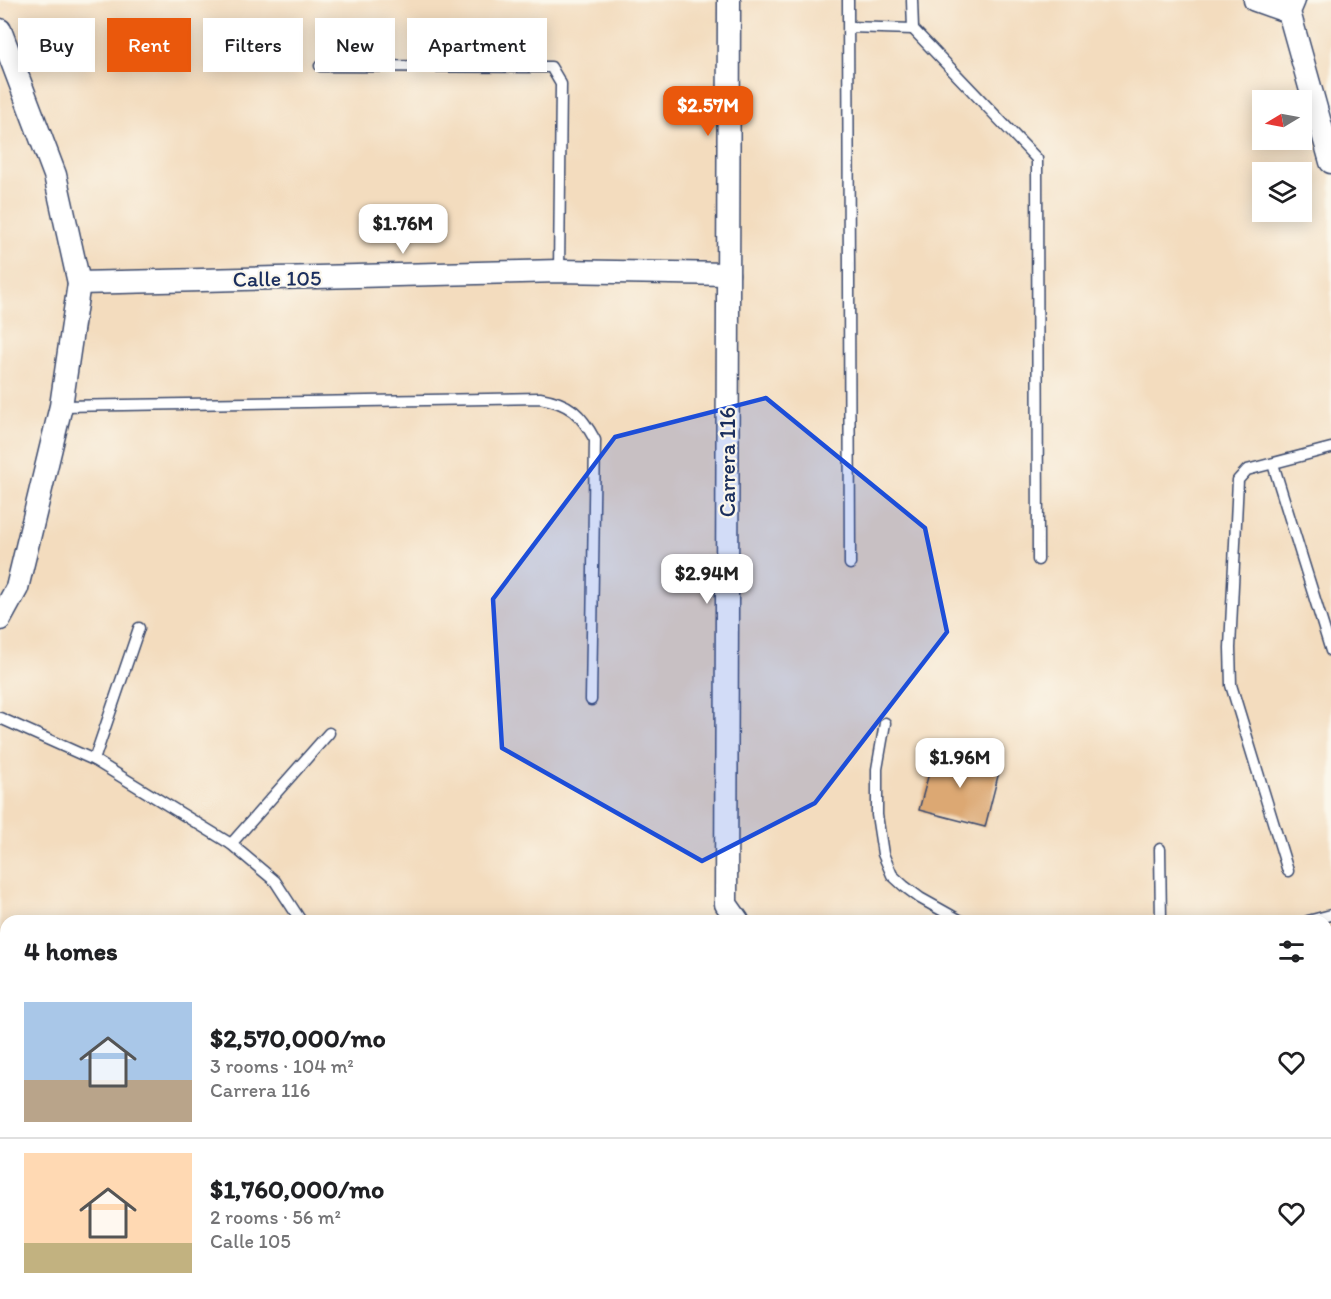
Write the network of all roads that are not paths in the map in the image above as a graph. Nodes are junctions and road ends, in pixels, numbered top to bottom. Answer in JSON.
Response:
{"nodes":[{"id":1,"x":729,"y":0,"type":"edge"},
{"id":2,"x":848,"y":0,"type":"edge"},
{"id":3,"x":912,"y":0,"type":"edge"},
{"id":4,"x":1255,"y":0,"type":"edge"},
{"id":5,"x":1292,"y":6,"type":"edge"},
{"id":6,"x":849,"y":27,"type":"junction"},
{"id":7,"x":913,"y":29,"type":"junction"},
{"id":8,"x":0,"y":30,"type":"edge"},
{"id":9,"x":395,"y":66,"type":"edge"},
{"id":10,"x":1323,"y":105,"type":"edge"},
{"id":11,"x":1331,"y":162,"type":"edge"},
{"id":12,"x":559,"y":272,"type":"junction"},
{"id":13,"x":728,"y":274,"type":"junction"},
{"id":14,"x":79,"y":283,"type":"junction"},
{"id":15,"x":61,"y":406,"type":"junction"},
{"id":16,"x":1331,"y":448,"type":"edge"},
{"id":17,"x":1273,"y":464,"type":"junction"},
{"id":18,"x":1038,"y":560,"type":"dead end"},
{"id":19,"x":850,"y":564,"type":"dead end"},
{"id":20,"x":0,"y":619,"type":"edge"},
{"id":21,"x":139,"y":628,"type":"dead end"},
{"id":22,"x":1331,"y":651,"type":"edge"},
{"id":23,"x":591,"y":700,"type":"dead end"},
{"id":24,"x":0,"y":718,"type":"edge"},
{"id":25,"x":885,"y":723,"type":"dead end"},
{"id":26,"x":329,"y":734,"type":"dead end"},
{"id":27,"x":94,"y":760,"type":"junction"},
{"id":28,"x":231,"y":844,"type":"junction"},
{"id":29,"x":1160,"y":849,"type":"dead end"},
{"id":30,"x":1288,"y":871,"type":"dead end"},
{"id":31,"x":297,"y":915,"type":"edge"},
{"id":32,"x":734,"y":915,"type":"edge"},
{"id":33,"x":950,"y":915,"type":"edge"},
{"id":34,"x":1161,"y":915,"type":"edge"}],
"edges":[{"from":1,"to":13,"type":"street","name":"Carrera 116"},
{"from":2,"to":6,"type":"lane"},
{"from":3,"to":7,"type":"lane"},
{"from":4,"to":5,"type":"street"},
{"from":5,"to":10,"type":"street"},
{"from":6,"to":7,"type":"lane"},
{"from":6,"to":19,"type":"lane"},
{"from":7,"to":18,"type":"lane"},
{"from":8,"to":14,"type":"street"},
{"from":9,"to":12,"type":"lane"},
{"from":10,"to":11,"type":"street"},
{"from":12,"to":13,"type":"street","name":"Calle 105"},
{"from":12,"to":14,"type":"street","name":"Calle 105"},
{"from":13,"to":32,"type":"street","name":"Carrera 116"},
{"from":14,"to":15,"type":"street"},
{"from":15,"to":20,"type":"street"},
{"from":15,"to":23,"type":"lane"},
{"from":16,"to":17,"type":"lane"},
{"from":17,"to":22,"type":"lane"},
{"from":17,"to":30,"type":"lane"},
{"from":21,"to":27,"type":"lane"},
{"from":24,"to":27,"type":"lane"},
{"from":25,"to":33,"type":"lane"},
{"from":26,"to":28,"type":"lane"},
{"from":27,"to":28,"type":"lane"},
{"from":28,"to":31,"type":"lane"},
{"from":29,"to":34,"type":"lane"}]}
